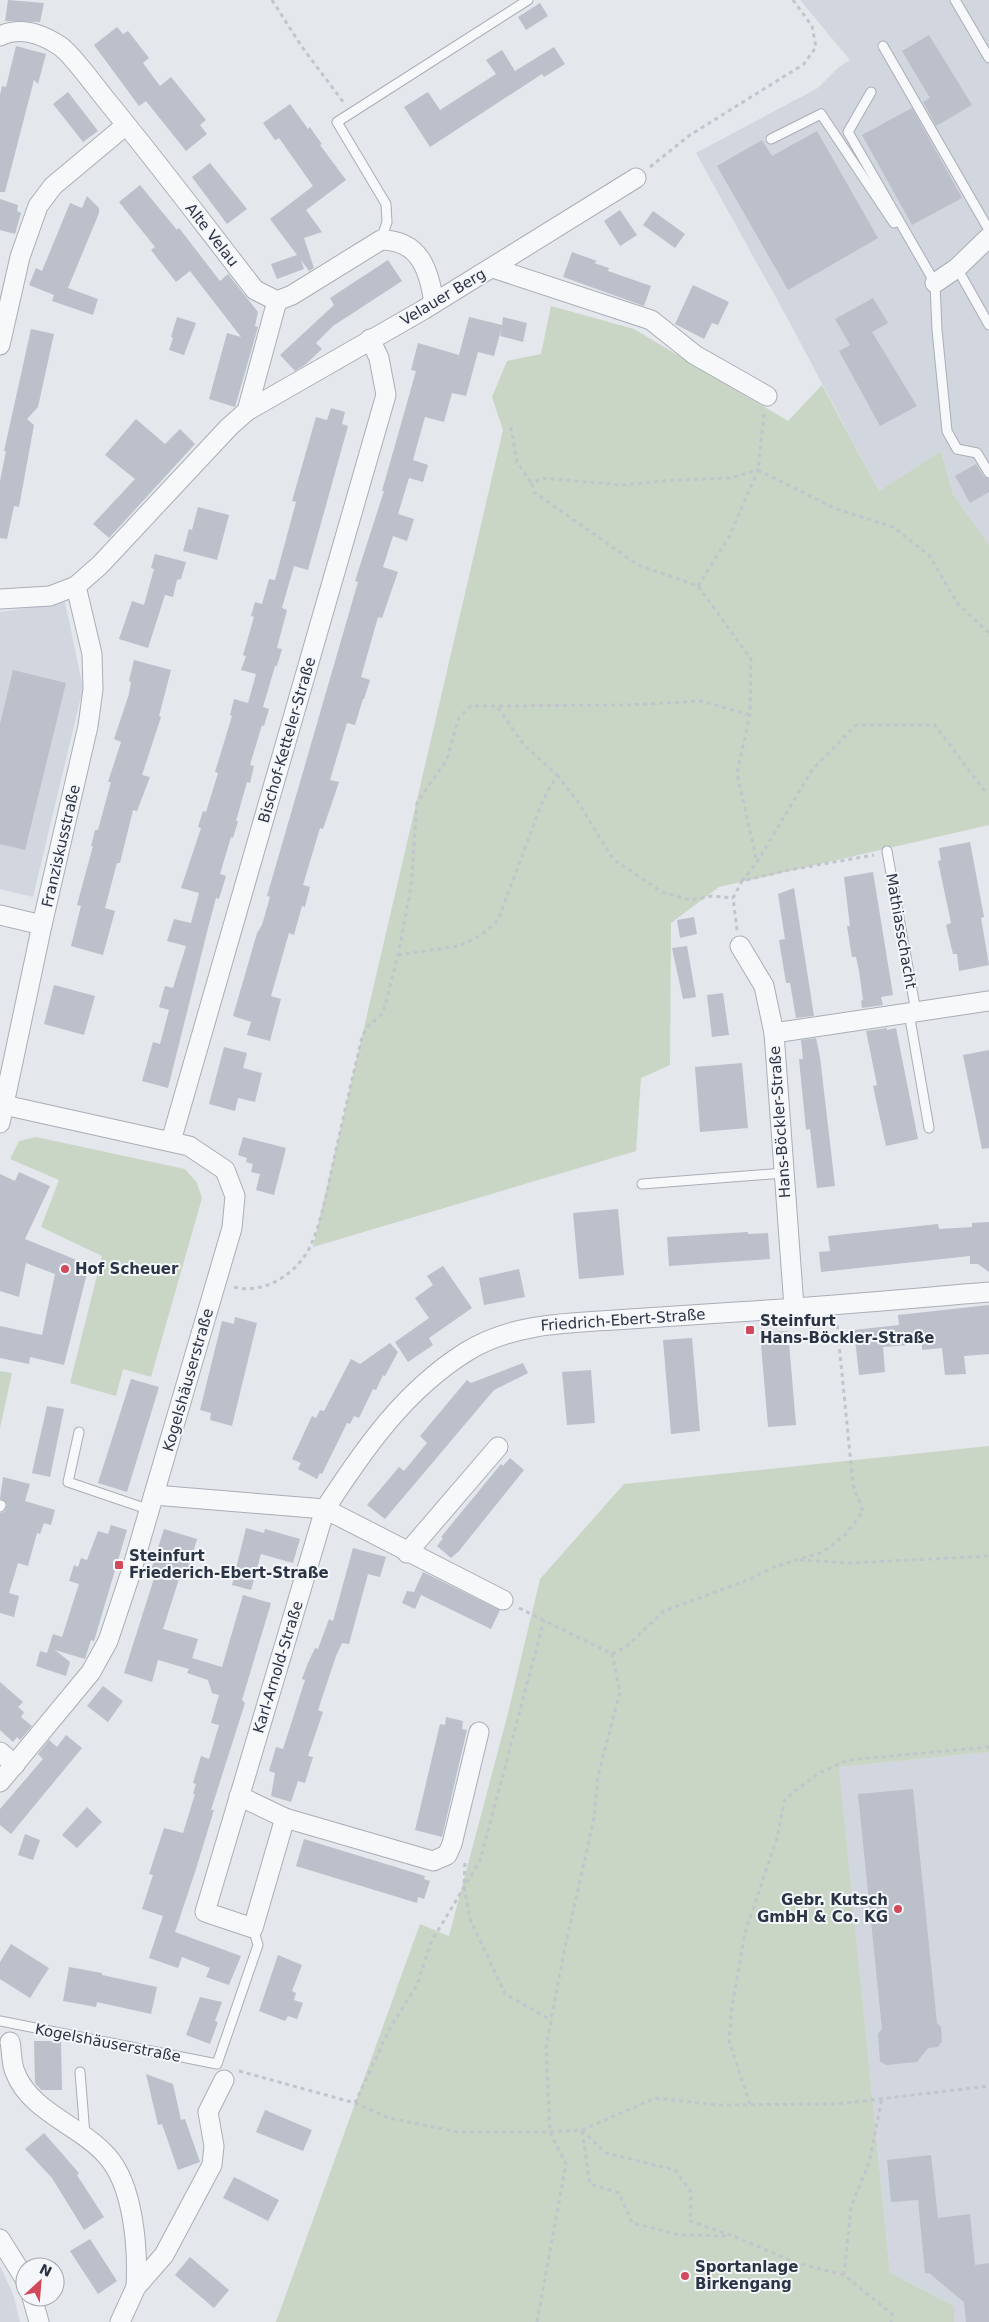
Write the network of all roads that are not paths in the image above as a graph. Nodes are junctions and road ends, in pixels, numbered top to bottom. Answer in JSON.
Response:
{"nodes":[{"id":1,"x":528,"y":0,"type":"edge"},
{"id":2,"x":955,"y":0,"type":"edge"},
{"id":3,"x":0,"y":36,"type":"edge"},
{"id":4,"x":883,"y":46,"type":"dead end"},
{"id":5,"x":989,"y":58,"type":"edge"},
{"id":6,"x":871,"y":92,"type":"dead end"},
{"id":7,"x":126,"y":125,"type":"junction"},
{"id":8,"x":771,"y":139,"type":"dead end"},
{"id":9,"x":636,"y":178,"type":"road end"},
{"id":10,"x":989,"y":230,"type":"edge"},
{"id":11,"x":989,"y":237,"type":"edge"},
{"id":12,"x":381,"y":240,"type":"junction"},
{"id":13,"x":493,"y":268,"type":"junction"},
{"id":14,"x":957,"y":268,"type":"junction"},
{"id":15,"x":935,"y":283,"type":"junction"},
{"id":16,"x":277,"y":301,"type":"junction"},
{"id":17,"x":434,"y":303,"type":"junction"},
{"id":18,"x":989,"y":324,"type":"edge"},
{"id":19,"x":370,"y":339,"type":"junction"},
{"id":20,"x":0,"y":345,"type":"edge"},
{"id":21,"x":767,"y":396,"type":"road end"},
{"id":22,"x":248,"y":410,"type":"junction"},
{"id":23,"x":989,"y":473,"type":"edge"},
{"id":24,"x":76,"y":586,"type":"junction"},
{"id":25,"x":0,"y":600,"type":"edge"},
{"id":26,"x":887,"y":851,"type":"road end"},
{"id":27,"x":0,"y":915,"type":"edge"},
{"id":28,"x":42,"y":925,"type":"junction"},
{"id":29,"x":740,"y":946,"type":"road end"},
{"id":30,"x":989,"y":1001,"type":"edge"},
{"id":31,"x":912,"y":1012,"type":"junction"},
{"id":32,"x":774,"y":1033,"type":"junction"},
{"id":33,"x":2,"y":1114,"type":"edge"},
{"id":34,"x":929,"y":1128,"type":"dead end"},
{"id":35,"x":171,"y":1141,"type":"junction"},
{"id":36,"x":784,"y":1173,"type":"junction"},
{"id":37,"x":642,"y":1184,"type":"dead end"},
{"id":38,"x":989,"y":1292,"type":"edge"},
{"id":39,"x":794,"y":1307,"type":"junction"},
{"id":40,"x":79,"y":1432,"type":"dead end"},
{"id":41,"x":498,"y":1448,"type":"dead end"},
{"id":42,"x":152,"y":1503,"type":"junction"},
{"id":43,"x":325,"y":1509,"type":"junction"},
{"id":44,"x":407,"y":1552,"type":"junction"},
{"id":45,"x":503,"y":1600,"type":"road end"},
{"id":46,"x":479,"y":1732,"type":"dead end"},
{"id":47,"x":0,"y":1752,"type":"edge"},
{"id":48,"x":15,"y":1765,"type":"junction"},
{"id":49,"x":0,"y":1782,"type":"edge"},
{"id":50,"x":239,"y":1796,"type":"junction"},
{"id":51,"x":285,"y":1818,"type":"junction"},
{"id":52,"x":253,"y":1928,"type":"junction"},
{"id":53,"x":0,"y":2020,"type":"edge"},
{"id":54,"x":10,"y":2042,"type":"dead end"},
{"id":55,"x":80,"y":2072,"type":"dead end"},
{"id":56,"x":220,"y":2072,"type":"junction"},
{"id":57,"x":86,"y":2138,"type":"junction"},
{"id":58,"x":0,"y":2239,"type":"edge"},
{"id":59,"x":15,"y":2263,"type":"edge"},
{"id":60,"x":136,"y":2287,"type":"junction"},
{"id":61,"x":35,"y":2307,"type":"edge"},
{"id":62,"x":39,"y":2322,"type":"edge"},
{"id":63,"x":120,"y":2322,"type":"edge"}],
"edges":[{"from":1,"to":12,"type":"lane"},
{"from":2,"to":5,"type":"lane"},
{"from":3,"to":7,"type":"street","name":"Alte Velau"},
{"from":4,"to":10,"type":"lane"},
{"from":6,"to":15,"type":"lane"},
{"from":7,"to":16,"type":"street","name":"Alte Velau"},
{"from":7,"to":20,"type":"street"},
{"from":8,"to":15,"type":"lane"},
{"from":9,"to":13,"type":"street","name":"Velauer Berg"},
{"from":11,"to":14,"type":"street"},
{"from":12,"to":16,"type":"street"},
{"from":12,"to":17,"type":"street"},
{"from":13,"to":17,"type":"street","name":"Velauer Berg"},
{"from":13,"to":21,"type":"street"},
{"from":14,"to":15,"type":"street"},
{"from":14,"to":18,"type":"lane"},
{"from":15,"to":23,"type":"lane"},
{"from":16,"to":22,"type":"street"},
{"from":17,"to":19,"type":"street","name":"Velauer Berg"},
{"from":19,"to":22,"type":"street","name":"Velauer Berg"},
{"from":19,"to":35,"type":"street","name":"Bischof-Ketteler-Straße"},
{"from":22,"to":24,"type":"street","name":"Velauer Berg"},
{"from":24,"to":25,"type":"street","name":"Velauer Berg"},
{"from":24,"to":28,"type":"street","name":"Franziskusstraße"},
{"from":26,"to":31,"type":"lane","name":"Mathiasschacht"},
{"from":27,"to":28,"type":"street"},
{"from":28,"to":33,"type":"street","name":"Franziskusstraße"},
{"from":29,"to":32,"type":"street","name":"Hans-Böckler-Straße"},
{"from":30,"to":31,"type":"street"},
{"from":31,"to":32,"type":"street"},
{"from":31,"to":34,"type":"lane","name":"Mathiasschacht"},
{"from":32,"to":36,"type":"street","name":"Hans-Böckler-Straße"},
{"from":33,"to":35,"type":"street","name":"Kogelshäuserstraße"},
{"from":35,"to":42,"type":"street","name":"Kogelshäuserstraße"},
{"from":36,"to":37,"type":"lane"},
{"from":36,"to":39,"type":"street","name":"Hans-Böckler-Straße"},
{"from":38,"to":39,"type":"street","name":"Friedrich-Ebert-Straße"},
{"from":39,"to":43,"type":"street","name":"Friedrich-Ebert-Straße"},
{"from":40,"to":42,"type":"lane"},
{"from":41,"to":44,"type":"street"},
{"from":42,"to":43,"type":"street"},
{"from":42,"to":48,"type":"street","name":"Kogelshäuserstraße"},
{"from":43,"to":44,"type":"street"},
{"from":43,"to":50,"type":"street","name":"Karl-Arnold-Straße"},
{"from":44,"to":45,"type":"street"},
{"from":46,"to":51,"type":"street"},
{"from":47,"to":48,"type":"street"},
{"from":48,"to":49,"type":"street","name":"Kogelshäuserstraße"},
{"from":50,"to":51,"type":"street"},
{"from":50,"to":52,"type":"street","name":"Karl-Arnold-Straße"},
{"from":51,"to":52,"type":"street"},
{"from":52,"to":56,"type":"lane"},
{"from":53,"to":56,"type":"lane","name":"Kogelshäuserstraße"},
{"from":54,"to":57,"type":"street"},
{"from":55,"to":57,"type":"lane"},
{"from":56,"to":60,"type":"street"},
{"from":57,"to":60,"type":"street"},
{"from":58,"to":59,"type":"street"},
{"from":60,"to":63,"type":"street"},
{"from":61,"to":62,"type":"street"}]}
